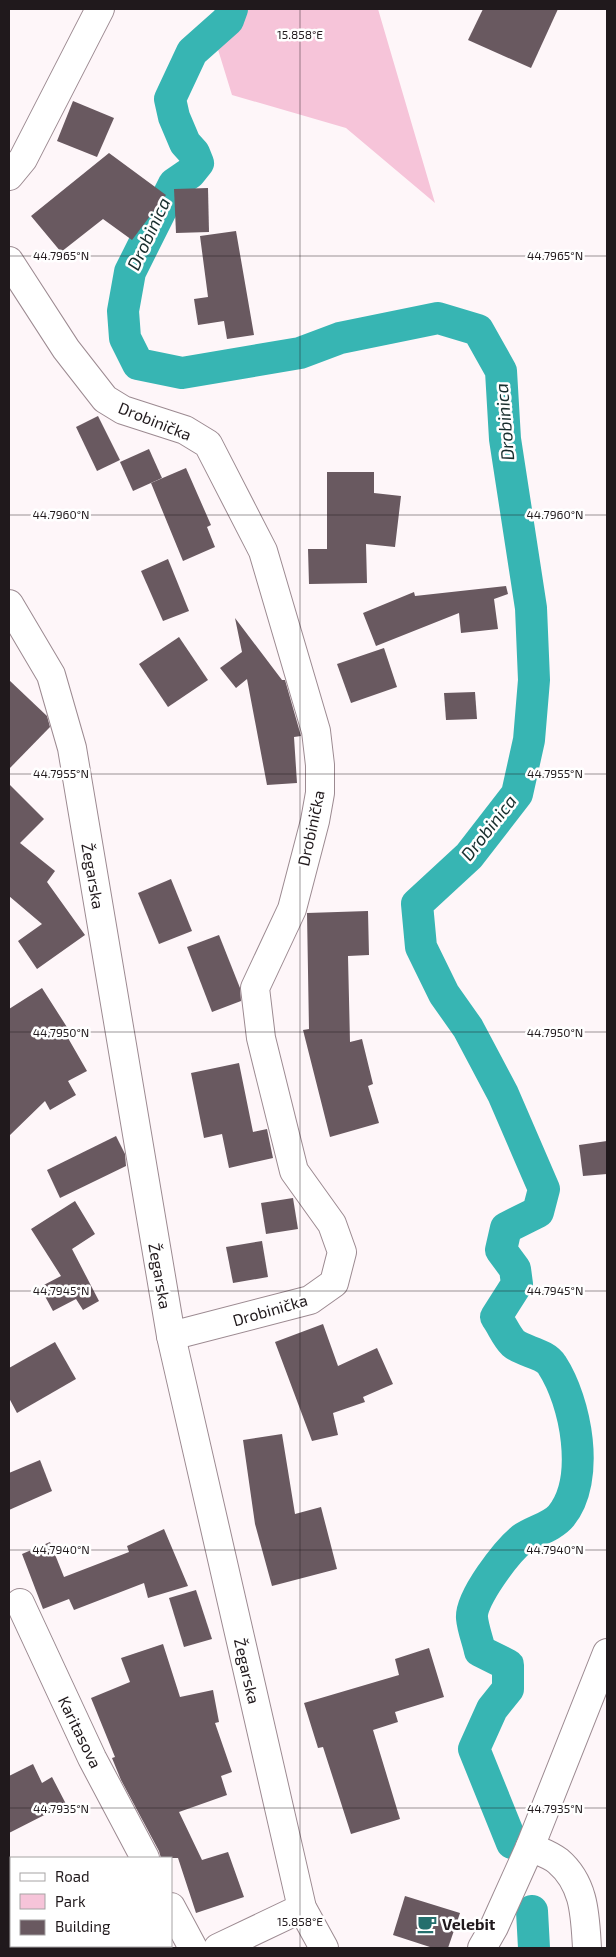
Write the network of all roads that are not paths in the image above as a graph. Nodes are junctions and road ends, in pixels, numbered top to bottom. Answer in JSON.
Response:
{"nodes":[{"id":1,"x":100,"y":9,"type":"edge"},
{"id":2,"x":9,"y":176,"type":"edge"},
{"id":3,"x":9,"y":261,"type":"edge"},
{"id":4,"x":9,"y":604,"type":"edge"},
{"id":5,"x":171,"y":1336,"type":"junction"},
{"id":6,"x":20,"y":1604,"type":"dead end"},
{"id":7,"x":607,"y":1653,"type":"edge"},
{"id":8,"x":530,"y":1847,"type":"junction"},
{"id":9,"x":144,"y":1857,"type":"edge"},
{"id":10,"x":302,"y":1908,"type":"junction"},
{"id":11,"x":172,"y":1909,"type":"edge"},
{"id":12,"x":194,"y":1948,"type":"edge"},
{"id":13,"x":218,"y":1948,"type":"edge"},
{"id":14,"x":324,"y":1948,"type":"edge"},
{"id":15,"x":482,"y":1948,"type":"edge"},
{"id":16,"x":587,"y":1948,"type":"edge"}],
"edges":[{"from":1,"to":2,"type":"street"},
{"from":3,"to":5,"type":"street","name":"Drobinička"},
{"from":4,"to":5,"type":"street","name":"Žegarska"},
{"from":5,"to":10,"type":"street","name":"Žegarska"},
{"from":6,"to":9,"type":"street","name":"Karitasova"},
{"from":7,"to":8,"type":"street"},
{"from":8,"to":15,"type":"street"},
{"from":8,"to":16,"type":"street"},
{"from":10,"to":13,"type":"street"},
{"from":10,"to":14,"type":"street","name":"Žegarska"},
{"from":11,"to":12,"type":"street"}]}
